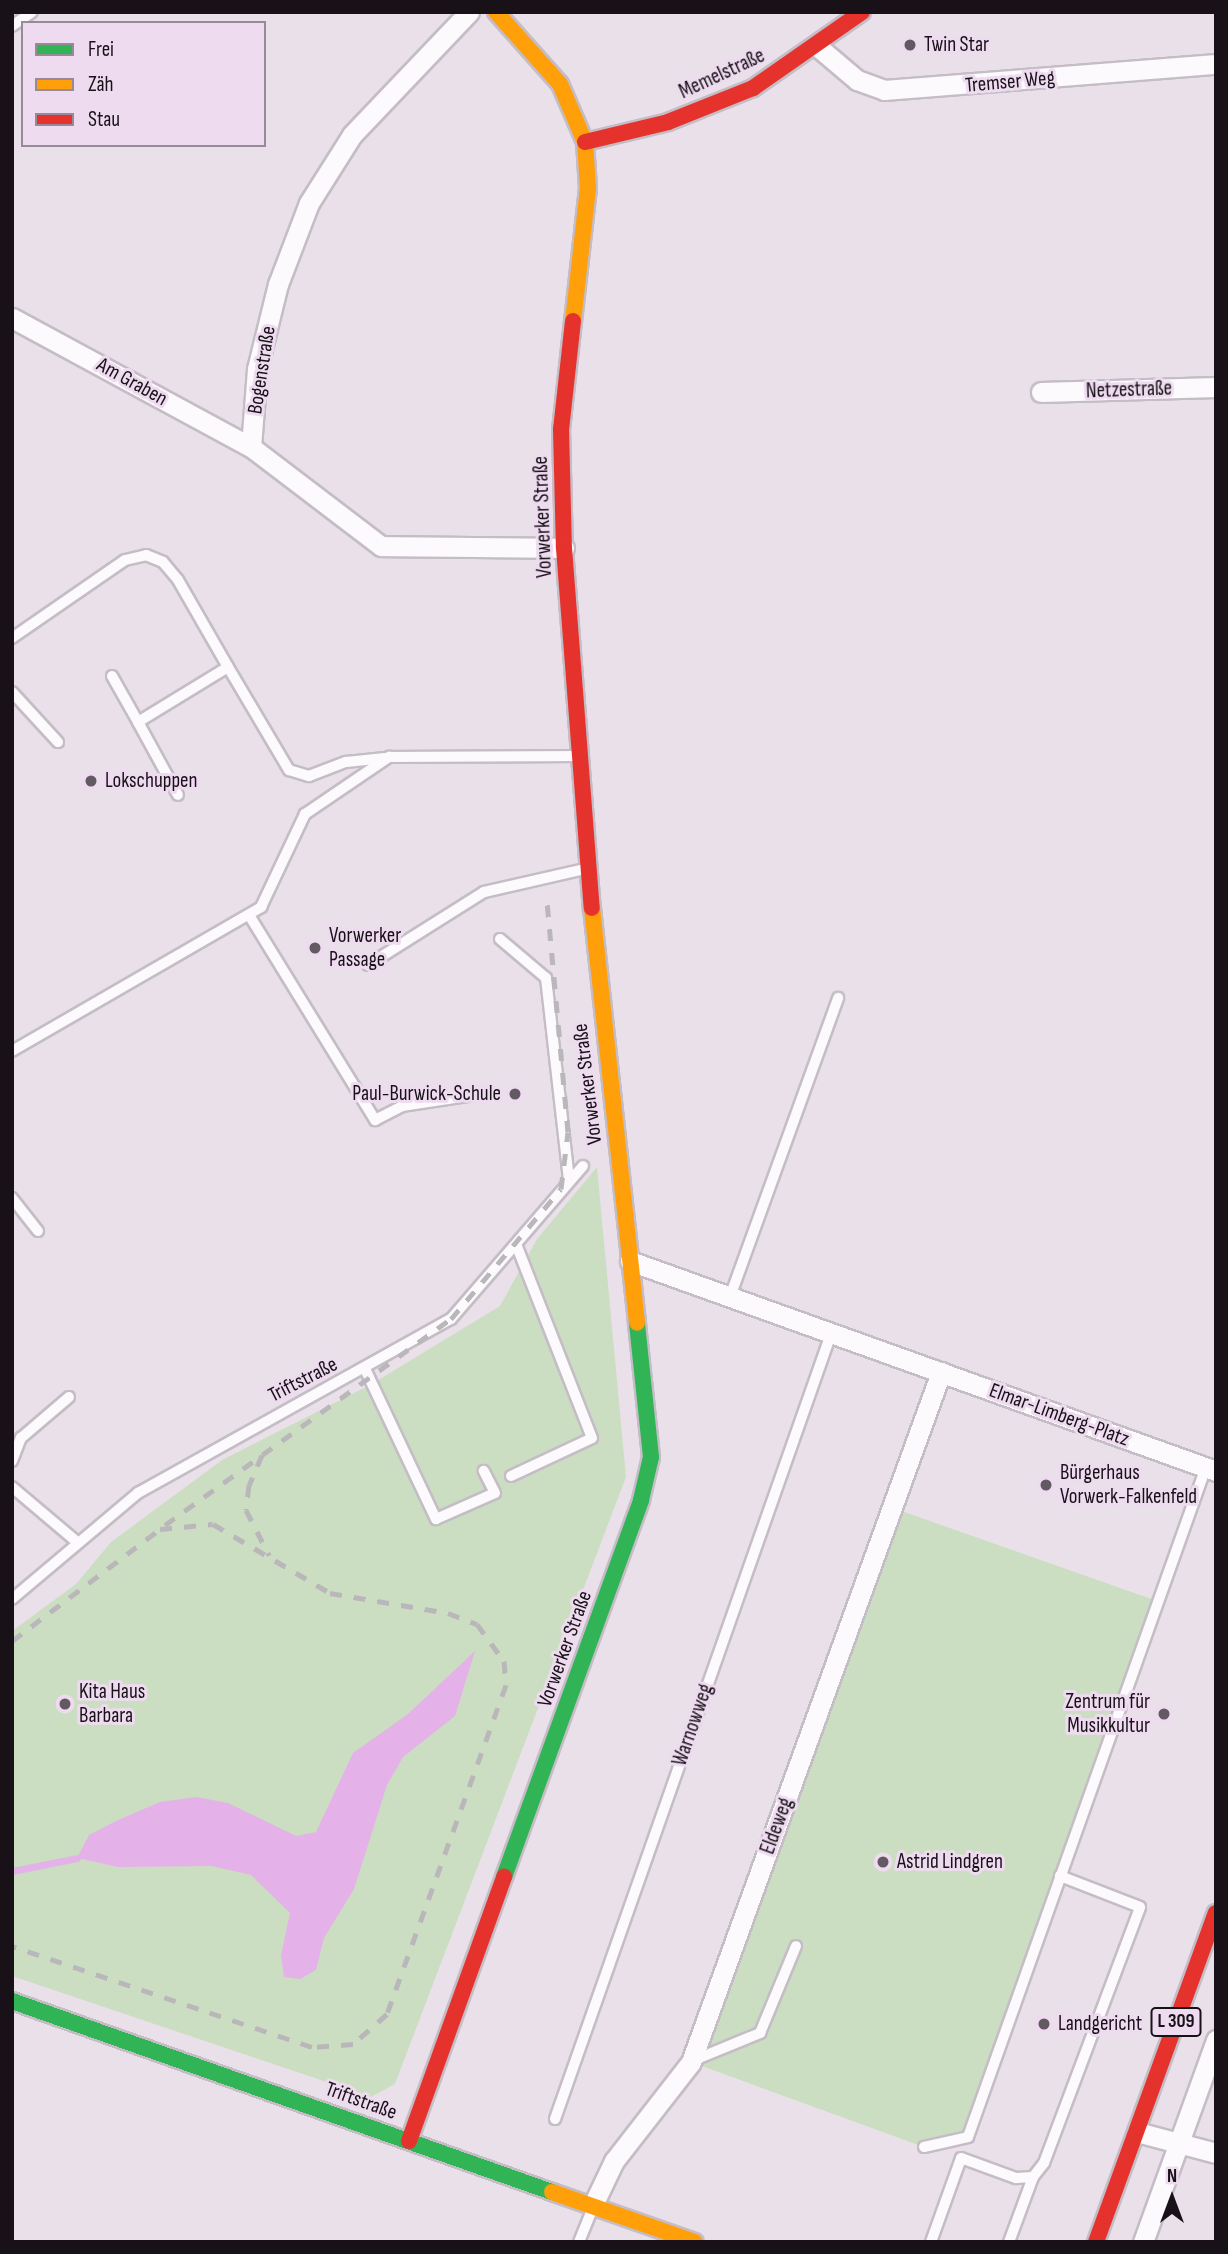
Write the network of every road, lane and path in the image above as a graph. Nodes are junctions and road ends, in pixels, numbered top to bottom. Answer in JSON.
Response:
{"nodes":[{"id":1,"x":32,"y":12,"type":"edge"},
{"id":2,"x":469,"y":12,"type":"edge"},
{"id":3,"x":496,"y":12,"type":"edge"},
{"id":4,"x":862,"y":12,"type":"edge"},
{"id":5,"x":12,"y":26,"type":"edge"},
{"id":6,"x":818,"y":47,"type":"junction"},
{"id":7,"x":1216,"y":64,"type":"edge"},
{"id":8,"x":585,"y":142,"type":"junction"},
{"id":9,"x":12,"y":317,"type":"edge"},
{"id":10,"x":1216,"y":387,"type":"edge"},
{"id":11,"x":1041,"y":392,"type":"dead end"},
{"id":12,"x":251,"y":447,"type":"junction"},
{"id":13,"x":564,"y":548,"type":"junction"},
{"id":14,"x":12,"y":638,"type":"edge"},
{"id":15,"x":228,"y":667,"type":"junction"},
{"id":16,"x":112,"y":676,"type":"dead end"},
{"id":17,"x":12,"y":692,"type":"edge"},
{"id":18,"x":138,"y":722,"type":"junction"},
{"id":19,"x":58,"y":742,"type":"dead end"},
{"id":20,"x":578,"y":756,"type":"junction"},
{"id":21,"x":388,"y":757,"type":"junction"},
{"id":22,"x":178,"y":795,"type":"dead end"},
{"id":23,"x":587,"y":868,"type":"junction"},
{"id":24,"x":248,"y":915,"type":"junction"},
{"id":25,"x":500,"y":939,"type":"dead end"},
{"id":26,"x":368,"y":965,"type":"dead end"},
{"id":27,"x":838,"y":998,"type":"dead end"},
{"id":28,"x":12,"y":1051,"type":"edge"},
{"id":29,"x":486,"y":1093,"type":"dead end"},
{"id":30,"x":583,"y":1166,"type":"dead end"},
{"id":31,"x":569,"y":1180,"type":"junction"},
{"id":32,"x":12,"y":1198,"type":"edge"},
{"id":33,"x":37,"y":1231,"type":"dead end"},
{"id":34,"x":517,"y":1247,"type":"junction"},
{"id":35,"x":630,"y":1261,"type":"junction"},
{"id":36,"x":731,"y":1294,"type":"junction"},
{"id":37,"x":832,"y":1331,"type":"junction"},
{"id":38,"x":366,"y":1371,"type":"junction"},
{"id":39,"x":946,"y":1374,"type":"junction"},
{"id":40,"x":69,"y":1397,"type":"dead end"},
{"id":41,"x":12,"y":1461,"type":"edge"},
{"id":42,"x":1211,"y":1469,"type":"edge"},
{"id":43,"x":484,"y":1471,"type":"dead end"},
{"id":44,"x":511,"y":1476,"type":"dead end"},
{"id":45,"x":12,"y":1487,"type":"edge"},
{"id":46,"x":77,"y":1542,"type":"junction"},
{"id":47,"x":12,"y":1599,"type":"edge"},
{"id":48,"x":1060,"y":1876,"type":"junction"},
{"id":49,"x":1216,"y":1913,"type":"edge"},
{"id":50,"x":796,"y":1946,"type":"dead end"},
{"id":51,"x":12,"y":2001,"type":"edge"},
{"id":52,"x":1216,"y":2040,"type":"edge"},
{"id":53,"x":691,"y":2062,"type":"junction"},
{"id":54,"x":555,"y":2119,"type":"dead end"},
{"id":55,"x":1137,"y":2132,"type":"junction"},
{"id":56,"x":409,"y":2141,"type":"junction"},
{"id":57,"x":924,"y":2147,"type":"dead end"},
{"id":58,"x":1177,"y":2148,"type":"junction"},
{"id":59,"x":1216,"y":2153,"type":"edge"},
{"id":60,"x":1033,"y":2177,"type":"junction"},
{"id":61,"x":593,"y":2205,"type":"junction"},
{"id":62,"x":579,"y":2242,"type":"edge"},
{"id":63,"x":695,"y":2242,"type":"edge"},
{"id":64,"x":931,"y":2242,"type":"edge"},
{"id":65,"x":1009,"y":2242,"type":"edge"},
{"id":66,"x":1096,"y":2242,"type":"edge"},
{"id":67,"x":1143,"y":2242,"type":"edge"}],
"edges":[{"from":1,"to":5,"type":"lane"},
{"from":2,"to":12,"type":"street","name":"Bogenstraße"},
{"from":3,"to":8,"type":"street","name":"Vorwerker Straße"},
{"from":4,"to":6,"type":"street","name":"Memelstraße"},
{"from":6,"to":7,"type":"street","name":"Tremser Weg"},
{"from":6,"to":8,"type":"street","name":"Memelstraße"},
{"from":8,"to":13,"type":"street","name":"Vorwerker Straße"},
{"from":9,"to":12,"type":"street","name":"Am Graben"},
{"from":10,"to":11,"type":"street","name":"Netzestraße"},
{"from":12,"to":13,"type":"street"},
{"from":13,"to":20,"type":"street","name":"Vorwerker Straße"},
{"from":14,"to":15,"type":"lane"},
{"from":15,"to":18,"type":"lane"},
{"from":15,"to":21,"type":"lane"},
{"from":16,"to":18,"type":"lane"},
{"from":17,"to":19,"type":"lane"},
{"from":18,"to":22,"type":"lane"},
{"from":20,"to":21,"type":"lane"},
{"from":20,"to":23,"type":"street","name":"Vorwerker Straße"},
{"from":21,"to":24,"type":"lane"},
{"from":23,"to":26,"type":"lane"},
{"from":23,"to":35,"type":"street","name":"Vorwerker Straße"},
{"from":24,"to":28,"type":"lane"},
{"from":24,"to":29,"type":"lane"},
{"from":25,"to":31,"type":"lane"},
{"from":27,"to":36,"type":"lane"},
{"from":30,"to":31,"type":"lane","name":"Triftstraße"},
{"from":31,"to":34,"type":"lane","name":"Triftstraße"},
{"from":32,"to":33,"type":"lane"},
{"from":34,"to":38,"type":"lane","name":"Triftstraße"},
{"from":34,"to":44,"type":"lane"},
{"from":35,"to":36,"type":"street"},
{"from":35,"to":56,"type":"street","name":"Vorwerker Straße"},
{"from":36,"to":37,"type":"street"},
{"from":37,"to":39,"type":"street"},
{"from":37,"to":54,"type":"lane","name":"Warnowweg"},
{"from":38,"to":43,"type":"lane"},
{"from":38,"to":46,"type":"lane","name":"Triftstraße"},
{"from":39,"to":42,"type":"street","name":"Elmar-Limberg-Platz"},
{"from":39,"to":53,"type":"street","name":"Eldeweg"},
{"from":40,"to":41,"type":"lane"},
{"from":42,"to":48,"type":"lane"},
{"from":45,"to":46,"type":"lane"},
{"from":46,"to":47,"type":"lane","name":"Triftstraße"},
{"from":48,"to":57,"type":"lane"},
{"from":48,"to":60,"type":"lane"},
{"from":49,"to":55,"type":"street","number":"L 309"},
{"from":50,"to":53,"type":"lane"},
{"from":51,"to":56,"type":"street","name":"Triftstraße"},
{"from":52,"to":58,"type":"street"},
{"from":53,"to":61,"type":"street","name":"Eldeweg"},
{"from":55,"to":58,"type":"street"},
{"from":55,"to":66,"type":"street","number":"L 309"},
{"from":56,"to":61,"type":"street","name":"Triftstraße"},
{"from":58,"to":59,"type":"street"},
{"from":58,"to":67,"type":"street"},
{"from":60,"to":64,"type":"lane"},
{"from":60,"to":65,"type":"lane"},
{"from":61,"to":62,"type":"lane"},
{"from":61,"to":63,"type":"street","name":"Triftstraße"}]}
